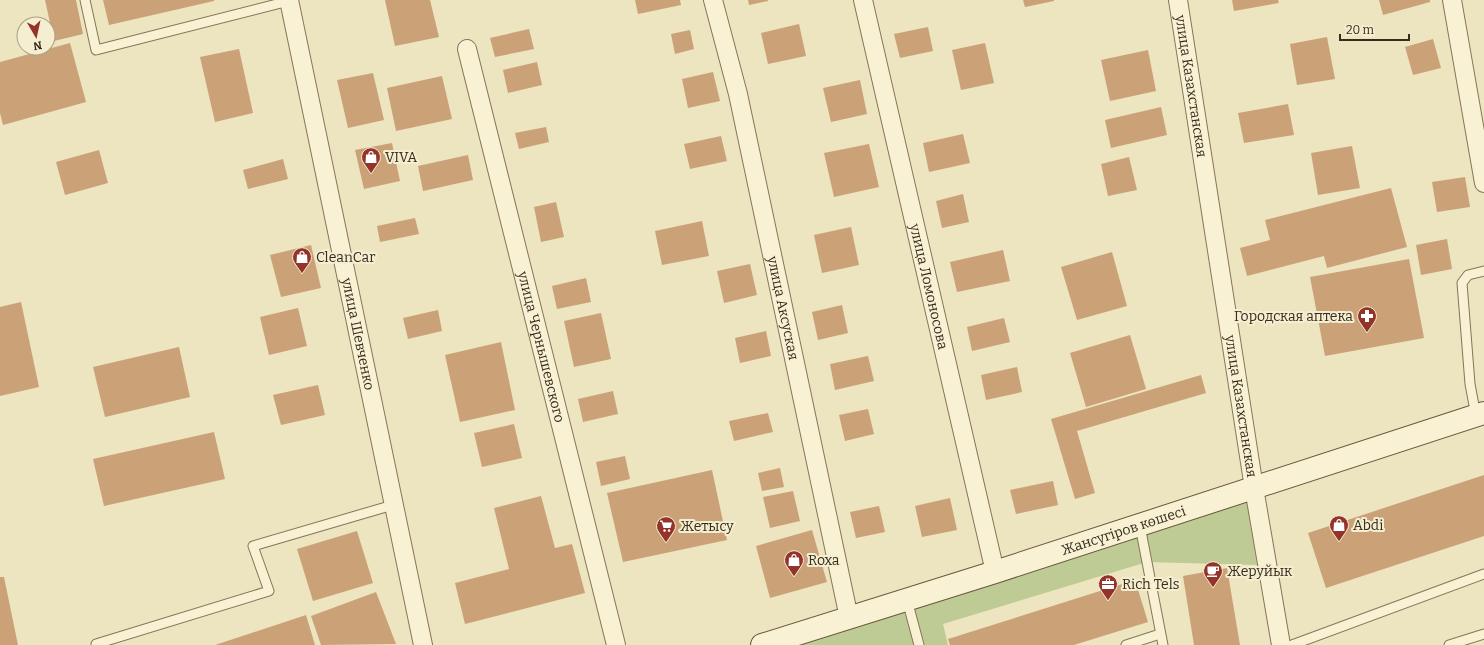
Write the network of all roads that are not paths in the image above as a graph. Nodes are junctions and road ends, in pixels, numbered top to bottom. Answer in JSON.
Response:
{"nodes":[{"id":1,"x":85,"y":0,"type":"edge"},
{"id":2,"x":713,"y":0,"type":"edge"},
{"id":3,"x":863,"y":0,"type":"edge"},
{"id":4,"x":1178,"y":0,"type":"edge"},
{"id":5,"x":1452,"y":0,"type":"edge"},
{"id":6,"x":289,"y":1,"type":"edge"},
{"id":7,"x":467,"y":49,"type":"dead end"},
{"id":8,"x":1484,"y":183,"type":"edge"},
{"id":9,"x":1484,"y":271,"type":"edge"},
{"id":10,"x":1480,"y":414,"type":"edge"},
{"id":11,"x":1254,"y":488,"type":"junction"},
{"id":12,"x":394,"y":505,"type":"junction"},
{"id":13,"x":1140,"y":526,"type":"junction"},
{"id":14,"x":995,"y":572,"type":"junction"},
{"id":15,"x":1484,"y":574,"type":"edge"},
{"id":16,"x":907,"y":600,"type":"junction"},
{"id":17,"x":849,"y":618,"type":"junction"},
{"id":18,"x":1160,"y":634,"type":"junction"},
{"id":19,"x":1484,"y":634,"type":"edge"},
{"id":20,"x":96,"y":644,"type":"dead end"},
{"id":21,"x":423,"y":645,"type":"edge"},
{"id":22,"x":616,"y":645,"type":"edge"},
{"id":23,"x":762,"y":645,"type":"edge"},
{"id":24,"x":919,"y":645,"type":"edge"},
{"id":25,"x":1126,"y":645,"type":"edge"},
{"id":26,"x":1162,"y":645,"type":"edge"},
{"id":27,"x":1281,"y":645,"type":"edge"},
{"id":28,"x":1292,"y":645,"type":"edge"},
{"id":29,"x":1449,"y":645,"type":"edge"}],
"edges":[{"from":1,"to":6,"type":"lane"},
{"from":2,"to":17,"type":"street","name":"улица Аксуская"},
{"from":3,"to":14,"type":"street","name":"улица Ломоносова"},
{"from":4,"to":11,"type":"street","name":"улица Казахстанская"},
{"from":5,"to":8,"type":"street"},
{"from":6,"to":12,"type":"street","name":"улица Шевченко"},
{"from":7,"to":22,"type":"street","name":"улица Чернышевского"},
{"from":9,"to":10,"type":"lane"},
{"from":10,"to":11,"type":"main road","name":"Жансүгіров көшесі"},
{"from":11,"to":13,"type":"main road","name":"Жансүгіров көшесі"},
{"from":11,"to":27,"type":"street","name":"улица Казахстанская"},
{"from":12,"to":20,"type":"lane"},
{"from":12,"to":21,"type":"street","name":"улица Шевченко"},
{"from":13,"to":14,"type":"main road","name":"Жансүгіров көшесі"},
{"from":13,"to":18,"type":"lane"},
{"from":14,"to":16,"type":"main road","name":"Жансүгіров көшесі"},
{"from":15,"to":28,"type":"lane"},
{"from":16,"to":17,"type":"main road","name":"Жансүгіров көшесі"},
{"from":16,"to":24,"type":"lane"},
{"from":17,"to":23,"type":"main road","name":"Жансүгіров көшесі"},
{"from":18,"to":25,"type":"lane"},
{"from":18,"to":26,"type":"lane"},
{"from":19,"to":29,"type":"lane"}]}
